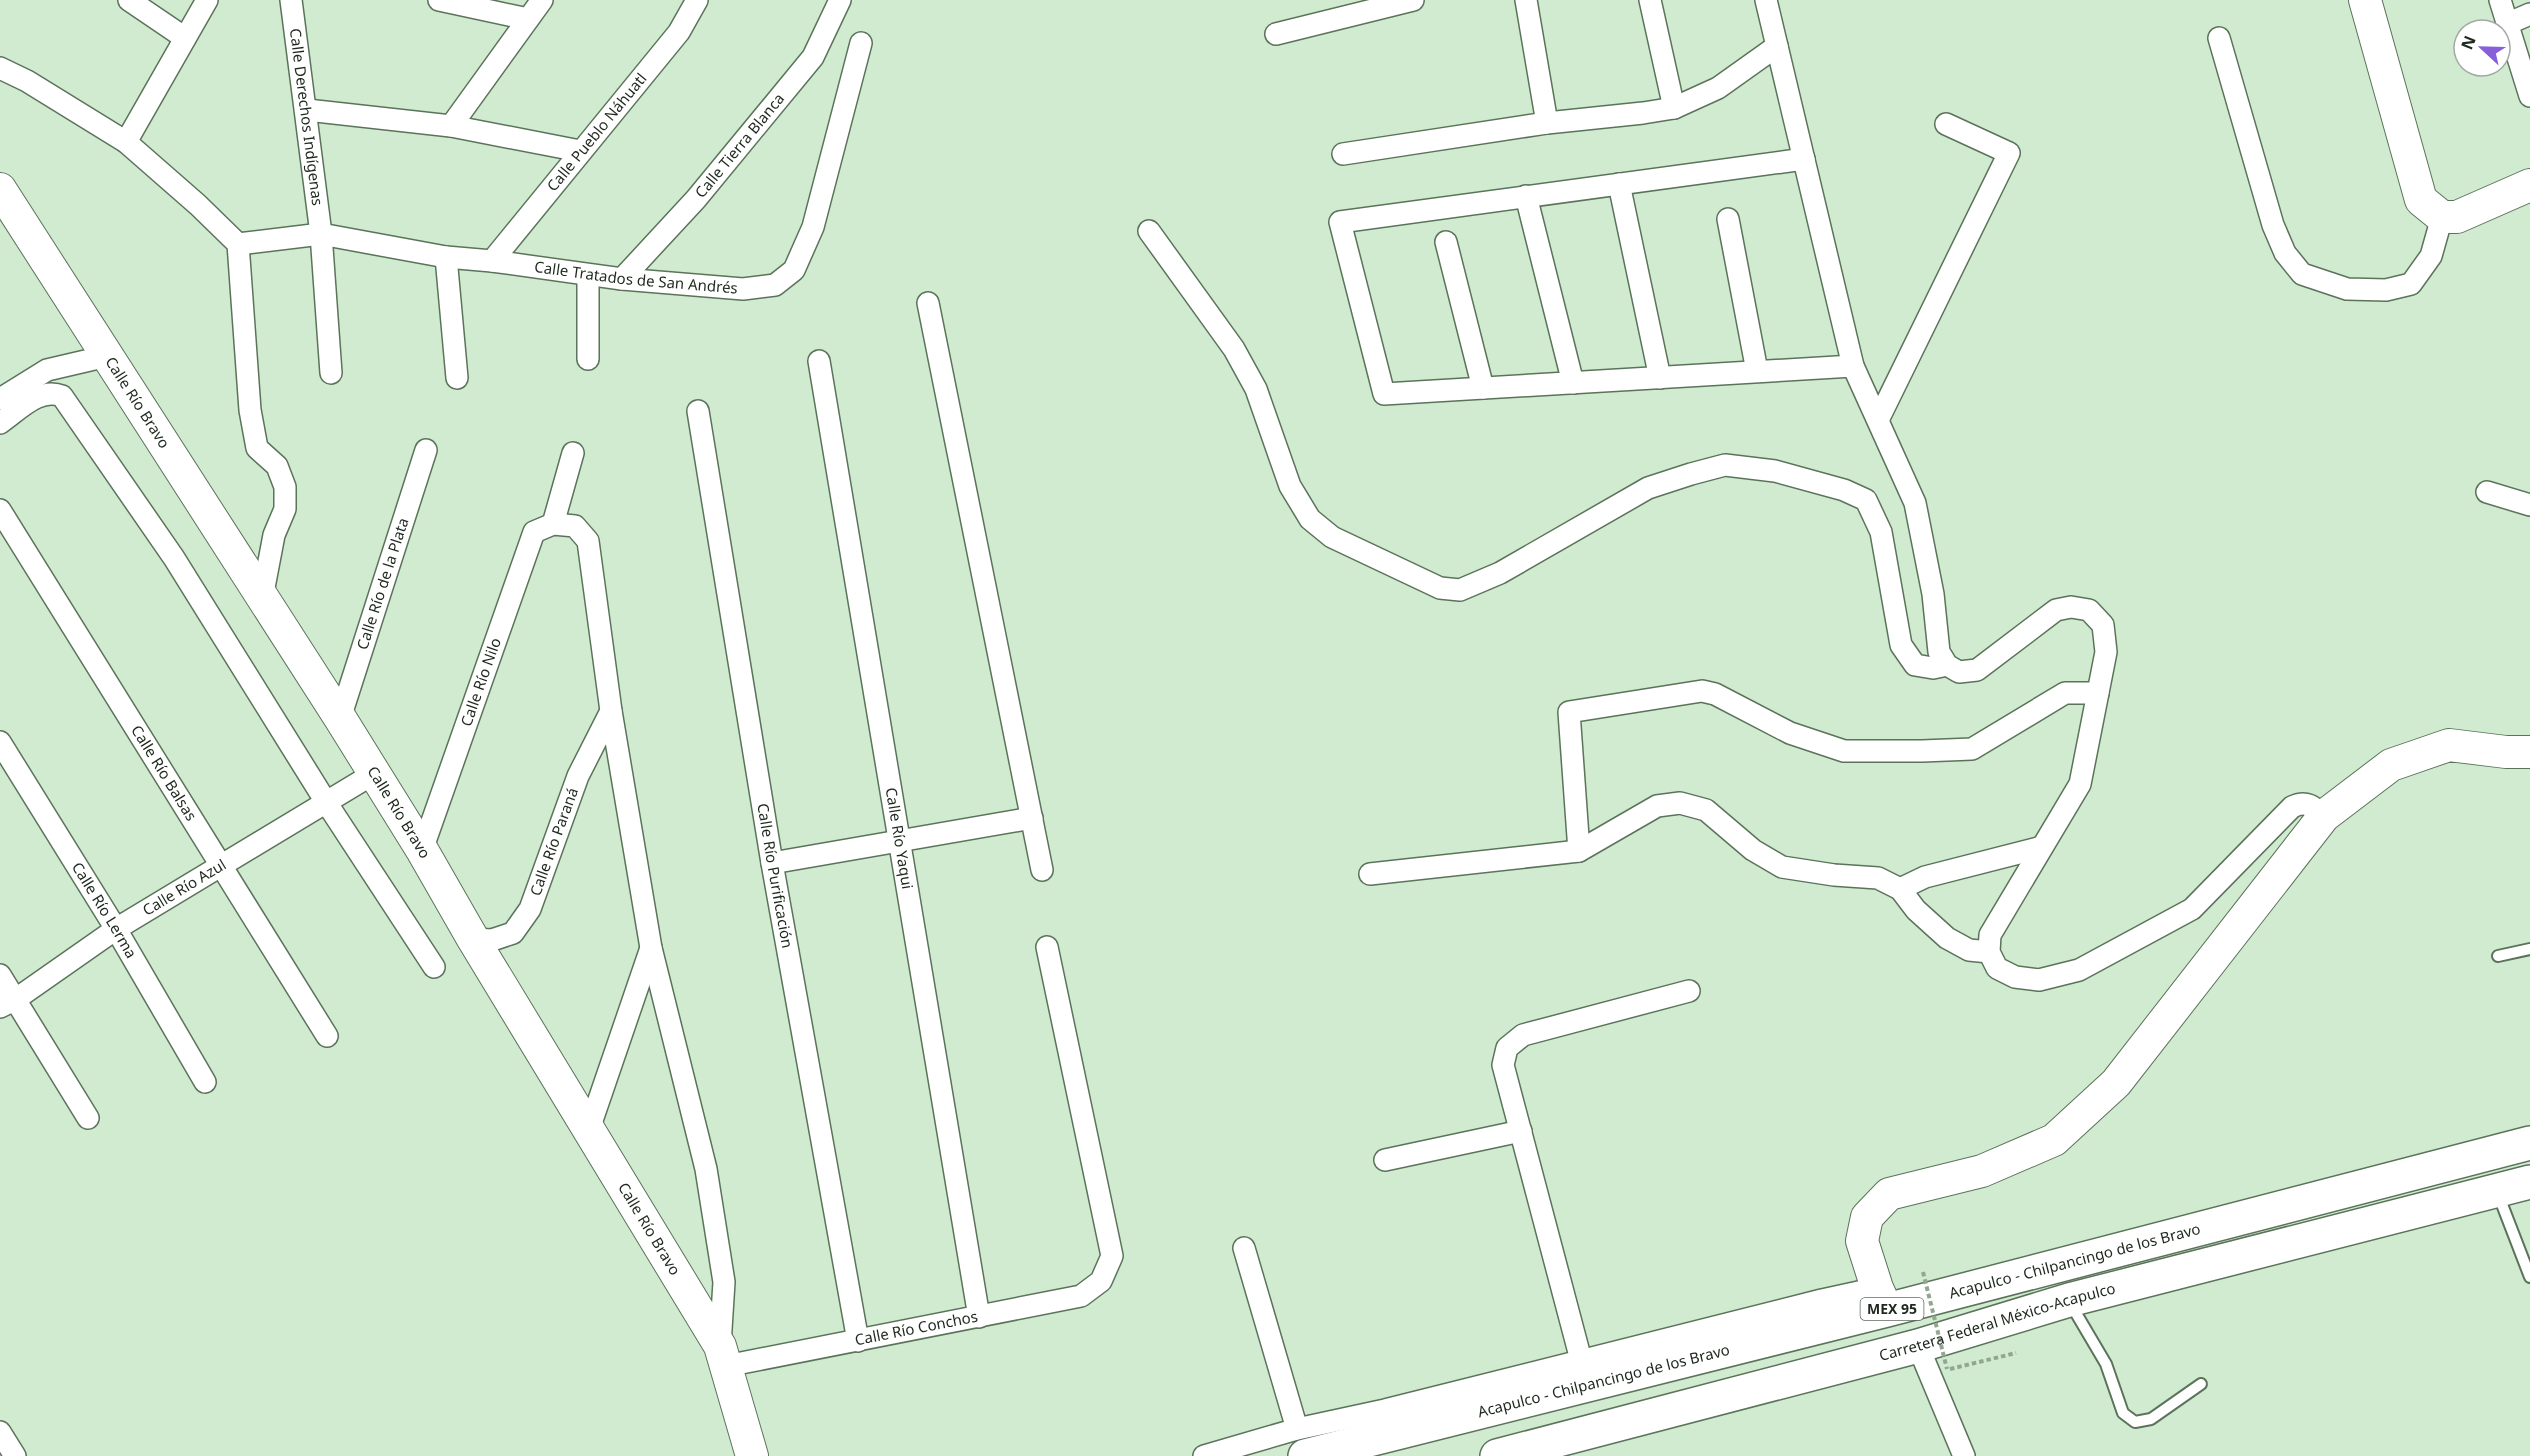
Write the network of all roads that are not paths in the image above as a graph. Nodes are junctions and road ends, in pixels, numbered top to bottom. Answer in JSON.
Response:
{"nodes":[{"id":1,"x":129,"y":0,"type":"edge"},
{"id":2,"x":207,"y":0,"type":"edge"},
{"id":3,"x":291,"y":0,"type":"edge"},
{"id":4,"x":439,"y":0,"type":"edge"},
{"id":5,"x":542,"y":0,"type":"edge"},
{"id":6,"x":698,"y":0,"type":"edge"},
{"id":7,"x":840,"y":0,"type":"edge"},
{"id":8,"x":1413,"y":0,"type":"edge"},
{"id":9,"x":1526,"y":0,"type":"edge"},
{"id":10,"x":1650,"y":0,"type":"edge"},
{"id":11,"x":1766,"y":0,"type":"edge"},
{"id":12,"x":2366,"y":0,"type":"edge"},
{"id":13,"x":2500,"y":0,"type":"edge"},
{"id":14,"x":2530,"y":14,"type":"edge"},
{"id":15,"x":2505,"y":18,"type":"edge"},
{"id":16,"x":528,"y":19,"type":"junction"},
{"id":17,"x":2512,"y":22,"type":"edge"},
{"id":18,"x":1276,"y":34,"type":"dead end"},
{"id":19,"x":185,"y":38,"type":"junction"},
{"id":20,"x":2218,"y":38,"type":"dead end"},
{"id":21,"x":2512,"y":40,"type":"edge"},
{"id":22,"x":861,"y":43,"type":"dead end"},
{"id":23,"x":1777,"y":46,"type":"junction"},
{"id":24,"x":0,"y":68,"type":"edge"},
{"id":25,"x":2530,"y":96,"type":"edge"},
{"id":26,"x":1674,"y":108,"type":"junction"},
{"id":27,"x":307,"y":110,"type":"junction"},
{"id":28,"x":1547,"y":123,"type":"junction"},
{"id":29,"x":1946,"y":124,"type":"dead end"},
{"id":30,"x":451,"y":126,"type":"junction"},
{"id":31,"x":126,"y":142,"type":"junction"},
{"id":32,"x":580,"y":151,"type":"junction"},
{"id":33,"x":1343,"y":154,"type":"dead end"},
{"id":34,"x":1804,"y":159,"type":"junction"},
{"id":35,"x":1619,"y":184,"type":"junction"},
{"id":36,"x":2530,"y":185,"type":"edge"},
{"id":37,"x":0,"y":189,"type":"edge"},
{"id":38,"x":1526,"y":196,"type":"junction"},
{"id":39,"x":2442,"y":217,"type":"junction"},
{"id":40,"x":1728,"y":219,"type":"dead end"},
{"id":41,"x":1149,"y":231,"type":"dead end"},
{"id":42,"x":321,"y":234,"type":"junction"},
{"id":43,"x":1446,"y":242,"type":"dead end"},
{"id":44,"x":238,"y":244,"type":"junction"},
{"id":45,"x":446,"y":257,"type":"junction"},
{"id":46,"x":492,"y":261,"type":"junction"},
{"id":47,"x":588,"y":275,"type":"junction"},
{"id":48,"x":622,"y":279,"type":"junction"},
{"id":49,"x":928,"y":303,"type":"dead end"},
{"id":50,"x":107,"y":356,"type":"junction"},
{"id":51,"x":588,"y":359,"type":"dead end"},
{"id":52,"x":819,"y":361,"type":"dead end"},
{"id":53,"x":1853,"y":366,"type":"junction"},
{"id":54,"x":1757,"y":371,"type":"junction"},
{"id":55,"x":331,"y":373,"type":"dead end"},
{"id":56,"x":457,"y":378,"type":"dead end"},
{"id":57,"x":1660,"y":378,"type":"junction"},
{"id":58,"x":1574,"y":383,"type":"junction"},
{"id":59,"x":1483,"y":388,"type":"junction"},
{"id":60,"x":0,"y":399,"type":"edge"},
{"id":61,"x":698,"y":411,"type":"dead end"},
{"id":62,"x":1878,"y":420,"type":"junction"},
{"id":63,"x":0,"y":423,"type":"edge"},
{"id":64,"x":426,"y":450,"type":"dead end"},
{"id":65,"x":573,"y":453,"type":"dead end"},
{"id":66,"x":2487,"y":492,"type":"dead end"},
{"id":67,"x":2530,"y":505,"type":"edge"},
{"id":68,"x":0,"y":510,"type":"edge"},
{"id":69,"x":554,"y":524,"type":"junction"},
{"id":70,"x":262,"y":598,"type":"junction"},
{"id":71,"x":1947,"y":665,"type":"junction"},
{"id":72,"x":2098,"y":693,"type":"junction"},
{"id":73,"x":611,"y":711,"type":"junction"},
{"id":74,"x":340,"y":718,"type":"junction"},
{"id":75,"x":0,"y":742,"type":"edge"},
{"id":76,"x":2530,"y":752,"type":"edge"},
{"id":77,"x":373,"y":774,"type":"junction"},
{"id":78,"x":326,"y":802,"type":"junction"},
{"id":79,"x":2324,"y":816,"type":"junction"},
{"id":80,"x":1032,"y":818,"type":"junction"},
{"id":81,"x":899,"y":839,"type":"junction"},
{"id":82,"x":2042,"y":847,"type":"junction"},
{"id":83,"x":422,"y":850,"type":"junction"},
{"id":84,"x":1579,"y":851,"type":"junction"},
{"id":85,"x":772,"y":863,"type":"junction"},
{"id":86,"x":220,"y":866,"type":"junction"},
{"id":87,"x":1042,"y":870,"type":"dead end"},
{"id":88,"x":1370,"y":874,"type":"dead end"},
{"id":89,"x":1900,"y":889,"type":"junction"},
{"id":90,"x":116,"y":929,"type":"junction"},
{"id":91,"x":473,"y":939,"type":"junction"},
{"id":92,"x":1047,"y":947,"type":"dead end"},
{"id":93,"x":651,"y":948,"type":"junction"},
{"id":94,"x":2530,"y":949,"type":"edge"},
{"id":95,"x":1989,"y":952,"type":"junction"},
{"id":96,"x":2498,"y":956,"type":"dead end"},
{"id":97,"x":434,"y":967,"type":"dead end"},
{"id":98,"x":0,"y":975,"type":"edge"},
{"id":99,"x":1689,"y":991,"type":"dead end"},
{"id":100,"x":8,"y":1003,"type":"edge"},
{"id":101,"x":327,"y":1036,"type":"dead end"},
{"id":102,"x":205,"y":1082,"type":"dead end"},
{"id":103,"x":88,"y":1118,"type":"dead end"},
{"id":104,"x":589,"y":1129,"type":"junction"},
{"id":105,"x":1521,"y":1131,"type":"junction"},
{"id":106,"x":2530,"y":1143,"type":"edge"},
{"id":107,"x":1385,"y":1160,"type":"dead end"},
{"id":108,"x":2530,"y":1182,"type":"edge"},
{"id":109,"x":2497,"y":1191,"type":"junction"},
{"id":110,"x":1244,"y":1248,"type":"dead end"},
{"id":111,"x":2530,"y":1277,"type":"edge"},
{"id":112,"x":1882,"y":1299,"type":"junction"},
{"id":113,"x":2069,"y":1300,"type":"junction"},
{"id":114,"x":979,"y":1317,"type":"junction"},
{"id":115,"x":858,"y":1341,"type":"junction"},
{"id":116,"x":1918,"y":1346,"type":"junction"},
{"id":117,"x":723,"y":1356,"type":"junction"},
{"id":118,"x":1581,"y":1360,"type":"junction"},
{"id":119,"x":2202,"y":1384,"type":"dead end"},
{"id":120,"x":0,"y":1432,"type":"edge"},
{"id":121,"x":1301,"y":1443,"type":"edge"},
{"id":122,"x":15,"y":1456,"type":"edge"},
{"id":123,"x":752,"y":1456,"type":"edge"},
{"id":124,"x":1204,"y":1456,"type":"edge"},
{"id":125,"x":1497,"y":1456,"type":"edge"},
{"id":126,"x":1964,"y":1456,"type":"edge"}],
"edges":[{"from":1,"to":19,"type":"street"},
{"from":2,"to":19,"type":"street"},
{"from":3,"to":27,"type":"street","name":"Calle Derechos Indígenas"},
{"from":4,"to":16,"type":"street"},
{"from":5,"to":16,"type":"street"},
{"from":6,"to":32,"type":"street","name":"Calle Pueblo Náhuatl"},
{"from":7,"to":48,"type":"street","name":"Calle Tierra Blanca"},
{"from":8,"to":18,"type":"street"},
{"from":9,"to":28,"type":"street"},
{"from":10,"to":26,"type":"street"},
{"from":11,"to":23,"type":"street"},
{"from":12,"to":39,"type":"street"},
{"from":13,"to":15,"type":"street"},
{"from":14,"to":17,"type":"street"},
{"from":16,"to":30,"type":"street"},
{"from":19,"to":31,"type":"street"},
{"from":20,"to":39,"type":"street"},
{"from":21,"to":25,"type":"street"},
{"from":22,"to":48,"type":"street","name":"Calle Tratados de San Andrés"},
{"from":23,"to":26,"type":"street"},
{"from":23,"to":34,"type":"street"},
{"from":24,"to":31,"type":"street"},
{"from":26,"to":28,"type":"street"},
{"from":27,"to":30,"type":"street"},
{"from":27,"to":42,"type":"street","name":"Calle Derechos Indígenas"},
{"from":28,"to":33,"type":"street"},
{"from":29,"to":62,"type":"street"},
{"from":30,"to":32,"type":"street"},
{"from":31,"to":44,"type":"street"},
{"from":32,"to":46,"type":"street","name":"Calle Pueblo Náhuatl"},
{"from":34,"to":35,"type":"street"},
{"from":34,"to":53,"type":"street"},
{"from":35,"to":38,"type":"street"},
{"from":35,"to":57,"type":"street"},
{"from":36,"to":39,"type":"street"},
{"from":37,"to":50,"type":"street","name":"Calle Río Bravo"},
{"from":38,"to":58,"type":"street"},
{"from":38,"to":59,"type":"street"},
{"from":40,"to":54,"type":"street"},
{"from":41,"to":71,"type":"street"},
{"from":42,"to":44,"type":"street","name":"Calle Tratados de San Andrés"},
{"from":42,"to":45,"type":"street","name":"Calle Tratados de San Andrés"},
{"from":42,"to":55,"type":"street","name":"Calle Derechos Indígenas"},
{"from":43,"to":59,"type":"street"},
{"from":44,"to":70,"type":"street"},
{"from":45,"to":46,"type":"street","name":"Calle Tratados de San Andrés"},
{"from":45,"to":56,"type":"street"},
{"from":46,"to":47,"type":"street","name":"Calle Tratados de San Andrés"},
{"from":47,"to":48,"type":"street","name":"Calle Tratados de San Andrés"},
{"from":47,"to":51,"type":"street"},
{"from":49,"to":80,"type":"street"},
{"from":50,"to":60,"type":"street"},
{"from":50,"to":70,"type":"street","name":"Calle Río Bravo"},
{"from":52,"to":81,"type":"street","name":"Calle Río Yaqui"},
{"from":53,"to":54,"type":"street"},
{"from":53,"to":62,"type":"street"},
{"from":54,"to":57,"type":"street"},
{"from":57,"to":58,"type":"street"},
{"from":58,"to":59,"type":"street"},
{"from":61,"to":85,"type":"street","name":"Calle Río Purificación"},
{"from":62,"to":71,"type":"street"},
{"from":63,"to":78,"type":"street"},
{"from":64,"to":74,"type":"street","name":"Calle Río de la Plata"},
{"from":65,"to":69,"type":"street"},
{"from":66,"to":67,"type":"street"},
{"from":68,"to":86,"type":"street","name":"Calle Río Balsas"},
{"from":69,"to":73,"type":"street"},
{"from":69,"to":83,"type":"street","name":"Calle Río Nilo"},
{"from":70,"to":74,"type":"street","name":"Calle Río Bravo"},
{"from":71,"to":72,"type":"street"},
{"from":72,"to":82,"type":"street"},
{"from":72,"to":84,"type":"street"},
{"from":73,"to":91,"type":"street","name":"Calle Río Paraná"},
{"from":73,"to":93,"type":"street"},
{"from":74,"to":77,"type":"street","name":"Calle Río Bravo"},
{"from":75,"to":90,"type":"street","name":"Calle Río Lerma"},
{"from":76,"to":79,"type":"street"},
{"from":77,"to":78,"type":"street","name":"Calle Río Azul"},
{"from":77,"to":83,"type":"street","name":"Calle Río Bravo"},
{"from":78,"to":86,"type":"street","name":"Calle Río Azul"},
{"from":78,"to":97,"type":"street"},
{"from":79,"to":95,"type":"street"},
{"from":79,"to":112,"type":"street"},
{"from":80,"to":81,"type":"street"},
{"from":80,"to":87,"type":"street"},
{"from":81,"to":85,"type":"street"},
{"from":81,"to":114,"type":"street","name":"Calle Río Yaqui"},
{"from":82,"to":89,"type":"street"},
{"from":82,"to":95,"type":"street"},
{"from":83,"to":91,"type":"street","name":"Calle Río Bravo"},
{"from":84,"to":88,"type":"street"},
{"from":84,"to":89,"type":"street"},
{"from":85,"to":115,"type":"street","name":"Calle Río Purificación"},
{"from":86,"to":90,"type":"street","name":"Calle Río Azul"},
{"from":86,"to":101,"type":"street","name":"Calle Río Balsas"},
{"from":89,"to":95,"type":"street"},
{"from":90,"to":100,"type":"street","name":"Calle Río Azul"},
{"from":90,"to":102,"type":"street","name":"Calle Río Lerma"},
{"from":91,"to":104,"type":"street","name":"Calle Río Bravo"},
{"from":92,"to":114,"type":"street","name":"Calle Río Conchos"},
{"from":93,"to":104,"type":"street"},
{"from":93,"to":117,"type":"street"},
{"from":94,"to":96,"type":"lane"},
{"from":98,"to":100,"type":"street"},
{"from":99,"to":105,"type":"street"},
{"from":100,"to":103,"type":"street"},
{"from":104,"to":117,"type":"street","name":"Calle Río Bravo"},
{"from":105,"to":107,"type":"street"},
{"from":105,"to":118,"type":"street"},
{"from":106,"to":112,"type":"main road","name":"Acapulco - Chilpancingo de los Bravo","number":"MEX 95"},
{"from":108,"to":109,"type":"main road","name":"Carretera Federal México-Acapulco"},
{"from":109,"to":111,"type":"lane"},
{"from":109,"to":113,"type":"main road","name":"Carretera Federal México-Acapulco"},
{"from":110,"to":121,"type":"street"},
{"from":112,"to":118,"type":"street"},
{"from":112,"to":121,"type":"main road","name":"Acapulco - Chilpancingo de los Bravo","number":"MEX 95"},
{"from":113,"to":116,"type":"main road","name":"Carretera Federal México-Acapulco"},
{"from":113,"to":119,"type":"lane"},
{"from":114,"to":115,"type":"street","name":"Calle Río Conchos"},
{"from":115,"to":117,"type":"street","name":"Calle Río Conchos"},
{"from":116,"to":125,"type":"main road","name":"Carretera Federal México-Acapulco"},
{"from":116,"to":126,"type":"street"},
{"from":117,"to":123,"type":"street","name":"Calle Río Bravo"},
{"from":118,"to":121,"type":"street"},
{"from":120,"to":122,"type":"street"},
{"from":121,"to":124,"type":"street"}]}
